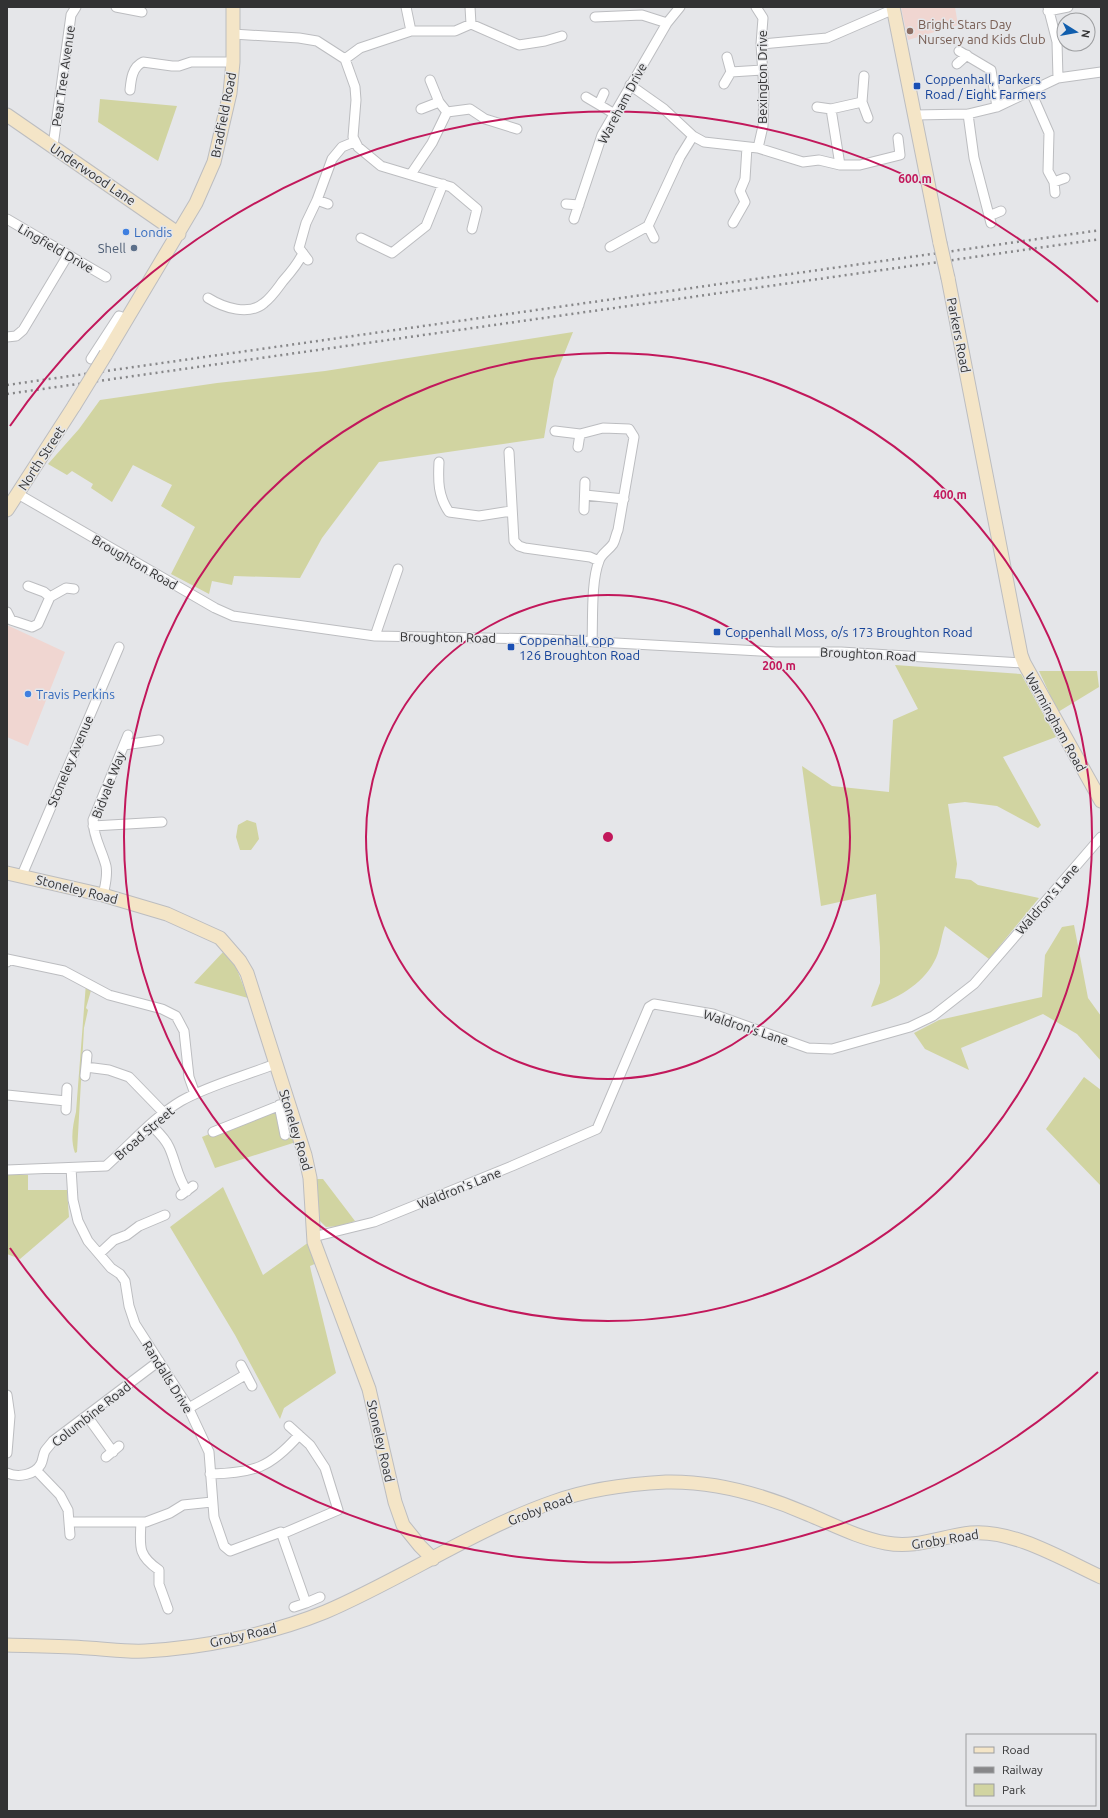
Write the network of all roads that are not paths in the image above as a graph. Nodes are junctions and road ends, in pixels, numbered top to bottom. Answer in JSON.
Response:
{"nodes":[{"id":1,"x":76,"y":7,"type":"edge"},
{"id":2,"x":116,"y":7,"type":"edge"},
{"id":3,"x":233,"y":7,"type":"edge"},
{"id":4,"x":406,"y":7,"type":"edge"},
{"id":5,"x":470,"y":7,"type":"edge"},
{"id":6,"x":680,"y":7,"type":"edge"},
{"id":7,"x":756,"y":7,"type":"edge"},
{"id":8,"x":1068,"y":7,"type":"edge"},
{"id":9,"x":893,"y":8,"type":"edge"},
{"id":10,"x":1048,"y":9,"type":"edge"},
{"id":11,"x":609,"y":11,"type":"edge"},
{"id":12,"x":142,"y":12,"type":"dead end"},
{"id":13,"x":595,"y":17,"type":"dead end"},
{"id":14,"x":667,"y":23,"type":"junction"},
{"id":15,"x":471,"y":24,"type":"junction"},
{"id":16,"x":411,"y":31,"type":"junction"},
{"id":17,"x":233,"y":34,"type":"junction"},
{"id":18,"x":562,"y":36,"type":"dead end"},
{"id":19,"x":761,"y":44,"type":"junction"},
{"id":20,"x":728,"y":57,"type":"dead end"},
{"id":21,"x":345,"y":59,"type":"junction"},
{"id":22,"x":233,"y":62,"type":"junction"},
{"id":23,"x":957,"y":64,"type":"dead end"},
{"id":24,"x":762,"y":70,"type":"junction"},
{"id":25,"x":730,"y":72,"type":"junction"},
{"id":26,"x":1101,"y":72,"type":"edge"},
{"id":27,"x":864,"y":76,"type":"dead end"},
{"id":28,"x":1058,"y":78,"type":"junction"},
{"id":29,"x":430,"y":80,"type":"dead end"},
{"id":30,"x":121,"y":82,"type":"dead end"},
{"id":31,"x":724,"y":84,"type":"dead end"},
{"id":32,"x":630,"y":86,"type":"junction"},
{"id":33,"x":1031,"y":92,"type":"junction"},
{"id":34,"x":604,"y":93,"type":"dead end"},
{"id":35,"x":586,"y":97,"type":"dead end"},
{"id":36,"x":439,"y":102,"type":"junction"},
{"id":37,"x":862,"y":102,"type":"junction"},
{"id":38,"x":599,"y":104,"type":"junction"},
{"id":39,"x":817,"y":107,"type":"dead end"},
{"id":40,"x":997,"y":107,"type":"junction"},
{"id":41,"x":831,"y":109,"type":"junction"},
{"id":42,"x":421,"y":110,"type":"dead end"},
{"id":43,"x":447,"y":112,"type":"junction"},
{"id":44,"x":613,"y":113,"type":"junction"},
{"id":45,"x":968,"y":114,"type":"junction"},
{"id":46,"x":7,"y":115,"type":"edge"},
{"id":47,"x":915,"y":115,"type":"junction"},
{"id":48,"x":868,"y":118,"type":"dead end"},
{"id":49,"x":517,"y":129,"type":"dead end"},
{"id":50,"x":693,"y":136,"type":"junction"},
{"id":51,"x":898,"y":138,"type":"dead end"},
{"id":52,"x":354,"y":142,"type":"junction"},
{"id":53,"x":53,"y":146,"type":"junction"},
{"id":54,"x":747,"y":146,"type":"junction"},
{"id":55,"x":758,"y":148,"type":"junction"},
{"id":56,"x":840,"y":165,"type":"junction"},
{"id":57,"x":411,"y":174,"type":"junction"},
{"id":58,"x":1066,"y":178,"type":"dead end"},
{"id":59,"x":1054,"y":182,"type":"junction"},
{"id":60,"x":444,"y":184,"type":"junction"},
{"id":61,"x":1055,"y":193,"type":"dead end"},
{"id":62,"x":318,"y":200,"type":"junction"},
{"id":63,"x":328,"y":204,"type":"dead end"},
{"id":64,"x":566,"y":204,"type":"dead end"},
{"id":65,"x":579,"y":205,"type":"junction"},
{"id":66,"x":1001,"y":211,"type":"dead end"},
{"id":67,"x":7,"y":219,"type":"edge"},
{"id":68,"x":574,"y":219,"type":"dead end"},
{"id":69,"x":732,"y":223,"type":"dead end"},
{"id":70,"x":648,"y":226,"type":"junction"},
{"id":71,"x":472,"y":229,"type":"dead end"},
{"id":72,"x":178,"y":234,"type":"junction"},
{"id":73,"x":361,"y":238,"type":"dead end"},
{"id":74,"x":654,"y":238,"type":"dead end"},
{"id":75,"x":610,"y":247,"type":"dead end"},
{"id":76,"x":68,"y":255,"type":"junction"},
{"id":77,"x":106,"y":277,"type":"dead end"},
{"id":78,"x":208,"y":298,"type":"dead end"},
{"id":79,"x":126,"y":319,"type":"junction"},
{"id":80,"x":7,"y":337,"type":"edge"},
{"id":81,"x":91,"y":359,"type":"dead end"},
{"id":82,"x":74,"y":406,"type":"joint"},
{"id":83,"x":555,"y":432,"type":"dead end"},
{"id":84,"x":580,"y":434,"type":"junction"},
{"id":85,"x":578,"y":447,"type":"dead end"},
{"id":86,"x":509,"y":452,"type":"dead end"},
{"id":87,"x":439,"y":462,"type":"dead end"},
{"id":88,"x":585,"y":482,"type":"dead end"},
{"id":89,"x":18,"y":494,"type":"junction"},
{"id":90,"x":584,"y":495,"type":"junction"},
{"id":91,"x":624,"y":498,"type":"junction"},
{"id":92,"x":7,"y":510,"type":"edge"},
{"id":93,"x":584,"y":510,"type":"dead end"},
{"id":94,"x":511,"y":511,"type":"junction"},
{"id":95,"x":599,"y":561,"type":"junction"},
{"id":96,"x":398,"y":569,"type":"dead end"},
{"id":97,"x":28,"y":586,"type":"dead end"},
{"id":98,"x":74,"y":589,"type":"dead end"},
{"id":99,"x":50,"y":597,"type":"junction"},
{"id":100,"x":7,"y":612,"type":"edge"},
{"id":101,"x":375,"y":636,"type":"junction"},
{"id":102,"x":592,"y":642,"type":"junction"},
{"id":103,"x":119,"y":647,"type":"dead end"},
{"id":104,"x":1024,"y":663,"type":"junction"},
{"id":105,"x":128,"y":735,"type":"dead end"},
{"id":106,"x":159,"y":740,"type":"dead end"},
{"id":107,"x":124,"y":745,"type":"junction"},
{"id":108,"x":1101,"y":801,"type":"edge"},
{"id":109,"x":162,"y":822,"type":"dead end"},
{"id":110,"x":93,"y":826,"type":"junction"},
{"id":111,"x":1101,"y":837,"type":"edge"},
{"id":112,"x":7,"y":873,"type":"edge"},
{"id":113,"x":22,"y":875,"type":"junction"},
{"id":114,"x":103,"y":895,"type":"junction"},
{"id":115,"x":7,"y":961,"type":"edge"},
{"id":116,"x":87,"y":1055,"type":"dead end"},
{"id":117,"x":275,"y":1064,"type":"junction"},
{"id":118,"x":67,"y":1088,"type":"dead end"},
{"id":119,"x":196,"y":1094,"type":"junction"},
{"id":120,"x":7,"y":1096,"type":"edge"},
{"id":121,"x":283,"y":1104,"type":"junction"},
{"id":122,"x":164,"y":1113,"type":"junction"},
{"id":123,"x":151,"y":1125,"type":"junction"},
{"id":124,"x":213,"y":1132,"type":"dead end"},
{"id":125,"x":285,"y":1135,"type":"dead end"},
{"id":126,"x":71,"y":1168,"type":"junction"},
{"id":127,"x":7,"y":1170,"type":"edge"},
{"id":128,"x":187,"y":1190,"type":"dead end"},
{"id":129,"x":163,"y":1227,"type":"dead end"},
{"id":130,"x":313,"y":1237,"type":"junction"},
{"id":131,"x":98,"y":1254,"type":"junction"},
{"id":132,"x":159,"y":1361,"type":"junction"},
{"id":133,"x":241,"y":1365,"type":"dead end"},
{"id":134,"x":245,"y":1375,"type":"junction"},
{"id":135,"x":252,"y":1386,"type":"dead end"},
{"id":136,"x":7,"y":1395,"type":"edge"},
{"id":137,"x":189,"y":1408,"type":"junction"},
{"id":138,"x":87,"y":1416,"type":"junction"},
{"id":139,"x":289,"y":1426,"type":"dead end"},
{"id":140,"x":299,"y":1435,"type":"junction"},
{"id":141,"x":113,"y":1452,"type":"dead end"},
{"id":142,"x":7,"y":1453,"type":"edge"},
{"id":143,"x":36,"y":1470,"type":"junction"},
{"id":144,"x":7,"y":1473,"type":"edge"},
{"id":145,"x":210,"y":1474,"type":"junction"},
{"id":146,"x":212,"y":1502,"type":"junction"},
{"id":147,"x":69,"y":1522,"type":"junction"},
{"id":148,"x":141,"y":1522,"type":"junction"},
{"id":149,"x":282,"y":1534,"type":"junction"},
{"id":150,"x":70,"y":1535,"type":"dead end"},
{"id":151,"x":433,"y":1559,"type":"junction"},
{"id":152,"x":1101,"y":1577,"type":"edge"},
{"id":153,"x":320,"y":1597,"type":"dead end"},
{"id":154,"x":306,"y":1603,"type":"junction"},
{"id":155,"x":294,"y":1607,"type":"dead end"},
{"id":156,"x":168,"y":1609,"type":"dead end"},
{"id":157,"x":7,"y":1644,"type":"edge"}],
"edges":[{"from":1,"to":53,"type":"street","name":"Pear Tree Avenue"},
{"from":2,"to":12,"type":"street"},
{"from":3,"to":17,"type":"street","name":"Bradfield Road"},
{"from":4,"to":16,"type":"street"},
{"from":5,"to":15,"type":"street"},
{"from":6,"to":14,"type":"street","name":"Wareham Drive"},
{"from":7,"to":19,"type":"street","name":"Bexington Drive"},
{"from":8,"to":10,"type":"street"},
{"from":9,"to":19,"type":"street"},
{"from":9,"to":47,"type":"street","name":"Parkers Road"},
{"from":10,"to":28,"type":"street"},
{"from":11,"to":13,"type":"street"},
{"from":11,"to":14,"type":"street"},
{"from":14,"to":32,"type":"street","name":"Wareham Drive"},
{"from":15,"to":16,"type":"street"},
{"from":15,"to":18,"type":"street"},
{"from":16,"to":21,"type":"street"},
{"from":17,"to":21,"type":"street"},
{"from":17,"to":22,"type":"street","name":"Bradfield Road"},
{"from":19,"to":24,"type":"street","name":"Bexington Drive"},
{"from":20,"to":25,"type":"street"},
{"from":21,"to":52,"type":"street"},
{"from":22,"to":30,"type":"street"},
{"from":22,"to":72,"type":"street","name":"Bradfield Road"},
{"from":23,"to":40,"type":"street"},
{"from":24,"to":25,"type":"street"},
{"from":24,"to":55,"type":"street","name":"Bexington Drive"},
{"from":25,"to":31,"type":"street"},
{"from":26,"to":28,"type":"street"},
{"from":27,"to":37,"type":"street"},
{"from":28,"to":33,"type":"street"},
{"from":29,"to":36,"type":"street"},
{"from":32,"to":44,"type":"street","name":"Wareham Drive"},
{"from":32,"to":50,"type":"street"},
{"from":33,"to":40,"type":"street"},
{"from":33,"to":59,"type":"street"},
{"from":34,"to":38,"type":"street"},
{"from":35,"to":38,"type":"street"},
{"from":36,"to":42,"type":"street"},
{"from":36,"to":43,"type":"street"},
{"from":37,"to":41,"type":"street"},
{"from":37,"to":48,"type":"street"},
{"from":38,"to":44,"type":"street"},
{"from":39,"to":41,"type":"street"},
{"from":40,"to":45,"type":"street"},
{"from":41,"to":56,"type":"street"},
{"from":43,"to":49,"type":"street"},
{"from":43,"to":57,"type":"street"},
{"from":44,"to":65,"type":"street","name":"Wareham Drive"},
{"from":45,"to":47,"type":"street"},
{"from":45,"to":66,"type":"street"},
{"from":46,"to":53,"type":"street","name":"Underwood Lane"},
{"from":47,"to":104,"type":"street","name":"Parkers Road","bridge":true},
{"from":50,"to":54,"type":"street"},
{"from":50,"to":70,"type":"street"},
{"from":51,"to":56,"type":"street"},
{"from":52,"to":57,"type":"street"},
{"from":52,"to":62,"type":"street"},
{"from":53,"to":72,"type":"street","name":"Underwood Lane"},
{"from":54,"to":55,"type":"street"},
{"from":54,"to":69,"type":"street"},
{"from":55,"to":56,"type":"street"},
{"from":57,"to":60,"type":"street"},
{"from":58,"to":59,"type":"street"},
{"from":59,"to":61,"type":"street"},
{"from":60,"to":71,"type":"street"},
{"from":60,"to":73,"type":"street"},
{"from":62,"to":63,"type":"street"},
{"from":62,"to":78,"type":"street"},
{"from":64,"to":65,"type":"street"},
{"from":65,"to":68,"type":"street","name":"Wareham Drive"},
{"from":67,"to":76,"type":"street","name":"Lingfield Drive"},
{"from":70,"to":74,"type":"street"},
{"from":70,"to":75,"type":"street"},
{"from":72,"to":79,"type":"street","name":"Bradfield Road"},
{"from":76,"to":77,"type":"street","name":"Lingfield Drive"},
{"from":76,"to":80,"type":"street"},
{"from":79,"to":81,"type":"street"},
{"from":79,"to":82,"type":"street","name":"Bradfield Road","bridge":true},
{"from":82,"to":89,"type":"street","name":"North Street"},
{"from":83,"to":84,"type":"street"},
{"from":84,"to":85,"type":"street"},
{"from":84,"to":91,"type":"street"},
{"from":86,"to":94,"type":"street"},
{"from":87,"to":94,"type":"street"},
{"from":88,"to":90,"type":"street"},
{"from":89,"to":92,"type":"street","name":"North Street"},
{"from":89,"to":101,"type":"street","name":"Broughton Road"},
{"from":90,"to":91,"type":"street"},
{"from":90,"to":93,"type":"street"},
{"from":91,"to":95,"type":"street"},
{"from":94,"to":95,"type":"street"},
{"from":95,"to":102,"type":"street"},
{"from":96,"to":101,"type":"street"},
{"from":97,"to":99,"type":"street"},
{"from":98,"to":99,"type":"street"},
{"from":99,"to":100,"type":"street"},
{"from":101,"to":102,"type":"street","name":"Broughton Road"},
{"from":102,"to":104,"type":"street","name":"Broughton Road"},
{"from":103,"to":113,"type":"street","name":"Stoneley Avenue"},
{"from":104,"to":108,"type":"street","name":"Warmingham Road"},
{"from":105,"to":107,"type":"street","name":"Bidvale Way"},
{"from":106,"to":107,"type":"street","name":"Bidvale Way"},
{"from":107,"to":110,"type":"street","name":"Bidvale Way"},
{"from":109,"to":110,"type":"street","name":"Bidvale Way"},
{"from":110,"to":114,"type":"street","name":"Bidvale Way"},
{"from":111,"to":130,"type":"street","name":"Waldron's Lane"},
{"from":112,"to":113,"type":"street","name":"Stoneley Road"},
{"from":113,"to":114,"type":"street","name":"Stoneley Road"},
{"from":114,"to":117,"type":"street","name":"Stoneley Road"},
{"from":115,"to":119,"type":"street"},
{"from":116,"to":122,"type":"street"},
{"from":117,"to":119,"type":"street","name":"Broad Street"},
{"from":117,"to":121,"type":"street","name":"Stoneley Road"},
{"from":118,"to":120,"type":"street"},
{"from":119,"to":122,"type":"street","name":"Broad Street"},
{"from":121,"to":124,"type":"street"},
{"from":121,"to":125,"type":"street"},
{"from":121,"to":130,"type":"street","name":"Stoneley Road"},
{"from":122,"to":123,"type":"street","name":"Broad Street"},
{"from":123,"to":126,"type":"street","name":"Broad Street"},
{"from":123,"to":128,"type":"street"},
{"from":126,"to":127,"type":"street","name":"Broad Street"},
{"from":126,"to":131,"type":"street","name":"Randalls Drive"},
{"from":129,"to":131,"type":"street"},
{"from":130,"to":151,"type":"street","name":"Stoneley Road"},
{"from":131,"to":132,"type":"street","name":"Randalls Drive"},
{"from":132,"to":137,"type":"street","name":"Randalls Drive"},
{"from":132,"to":138,"type":"street","name":"Columbine Road"},
{"from":133,"to":134,"type":"street"},
{"from":134,"to":135,"type":"street"},
{"from":134,"to":137,"type":"street"},
{"from":136,"to":142,"type":"street"},
{"from":137,"to":145,"type":"street","name":"Randalls Drive"},
{"from":138,"to":141,"type":"street"},
{"from":138,"to":143,"type":"street","name":"Columbine Road"},
{"from":139,"to":140,"type":"street"},
{"from":140,"to":145,"type":"street"},
{"from":140,"to":149,"type":"street"},
{"from":143,"to":144,"type":"street"},
{"from":143,"to":147,"type":"street"},
{"from":145,"to":146,"type":"street","name":"Randalls Drive"},
{"from":146,"to":148,"type":"street"},
{"from":146,"to":149,"type":"street","name":"Randalls Drive"},
{"from":147,"to":148,"type":"street"},
{"from":147,"to":150,"type":"street"},
{"from":148,"to":156,"type":"street"},
{"from":149,"to":154,"type":"street"},
{"from":151,"to":152,"type":"street","name":"Groby Road"},
{"from":151,"to":157,"type":"street","name":"Groby Road"},
{"from":153,"to":154,"type":"street"},
{"from":154,"to":155,"type":"street"}]}
